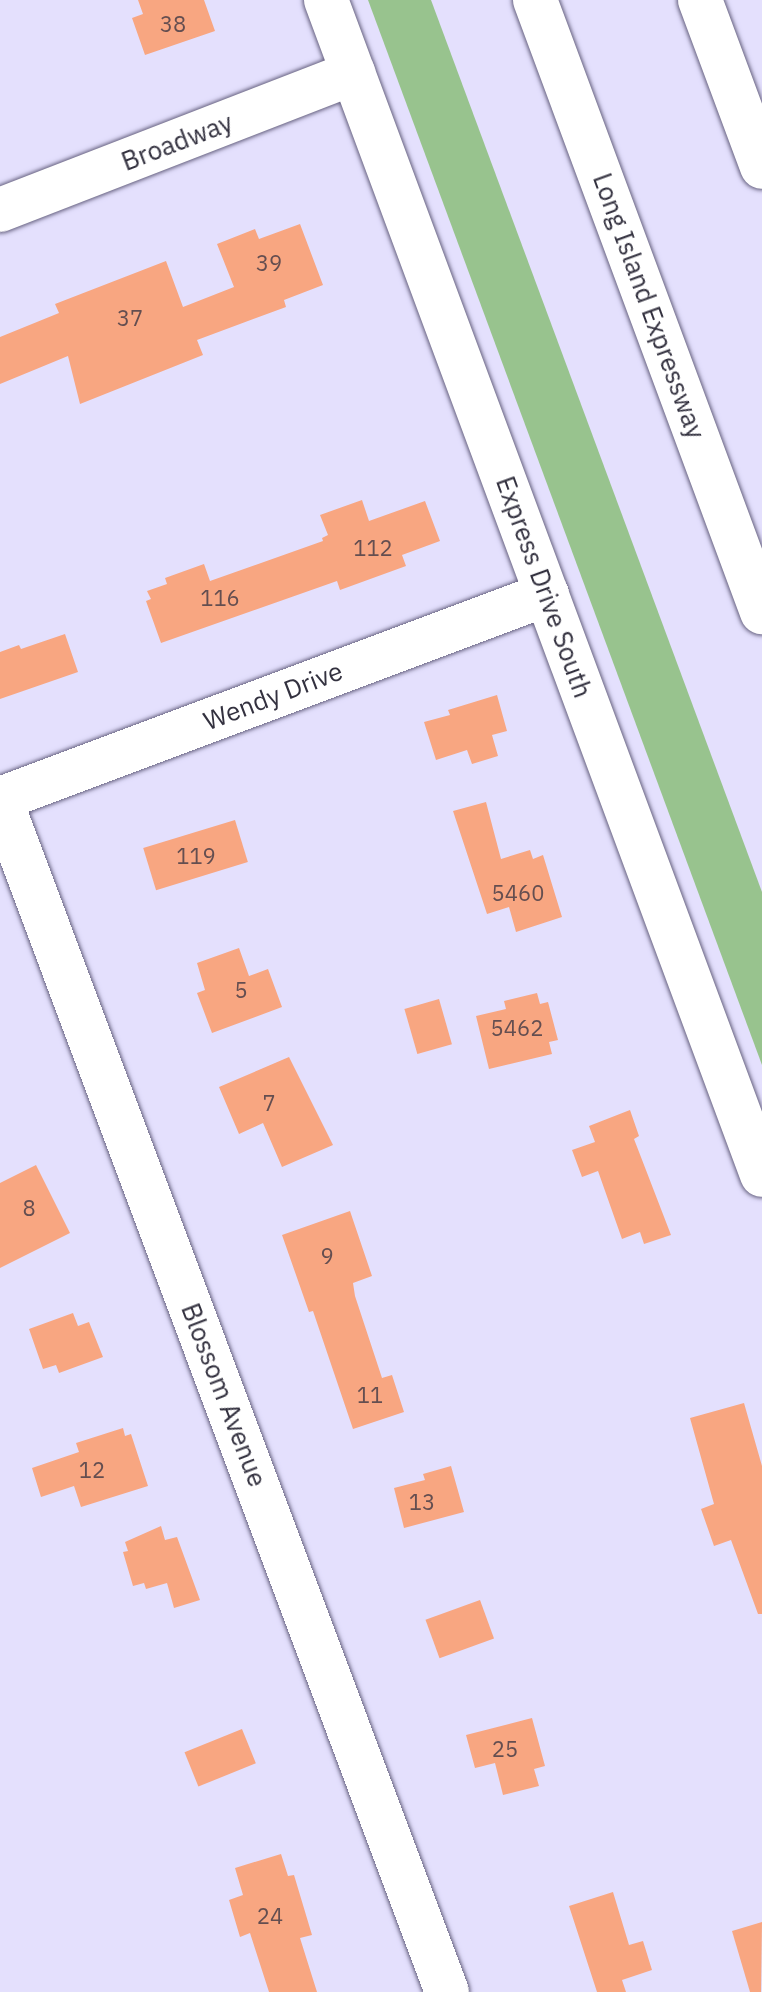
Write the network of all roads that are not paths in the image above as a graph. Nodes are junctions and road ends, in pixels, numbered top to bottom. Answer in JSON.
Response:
{"nodes":[{"id":1,"x":326,"y":0,"type":"edge"},
{"id":2,"x":535,"y":0,"type":"edge"},
{"id":3,"x":700,"y":0,"type":"edge"},
{"id":4,"x":353,"y":73,"type":"junction"},
{"id":5,"x":762,"y":167,"type":"edge"},
{"id":6,"x":0,"y":210,"type":"edge"},
{"id":7,"x":547,"y":594,"type":"junction"},
{"id":8,"x":762,"y":612,"type":"edge"},
{"id":9,"x":0,"y":799,"type":"edge"},
{"id":10,"x":762,"y":1175,"type":"edge"},
{"id":11,"x":447,"y":1992,"type":"edge"}],
"edges":[{"from":1,"to":4,"type":"main road","name":"Express Drive South"},
{"from":2,"to":8,"type":"main road","name":"Long Island Expressway"},
{"from":3,"to":5,"type":"main road"},
{"from":4,"to":6,"type":"main road","name":"Broadway"},
{"from":4,"to":7,"type":"main road","name":"Express Drive South"},
{"from":7,"to":9,"type":"main road","name":"Wendy Drive"},
{"from":7,"to":10,"type":"main road","name":"Express Drive South"},
{"from":9,"to":11,"type":"main road","name":"Blossom Avenue"}]}
